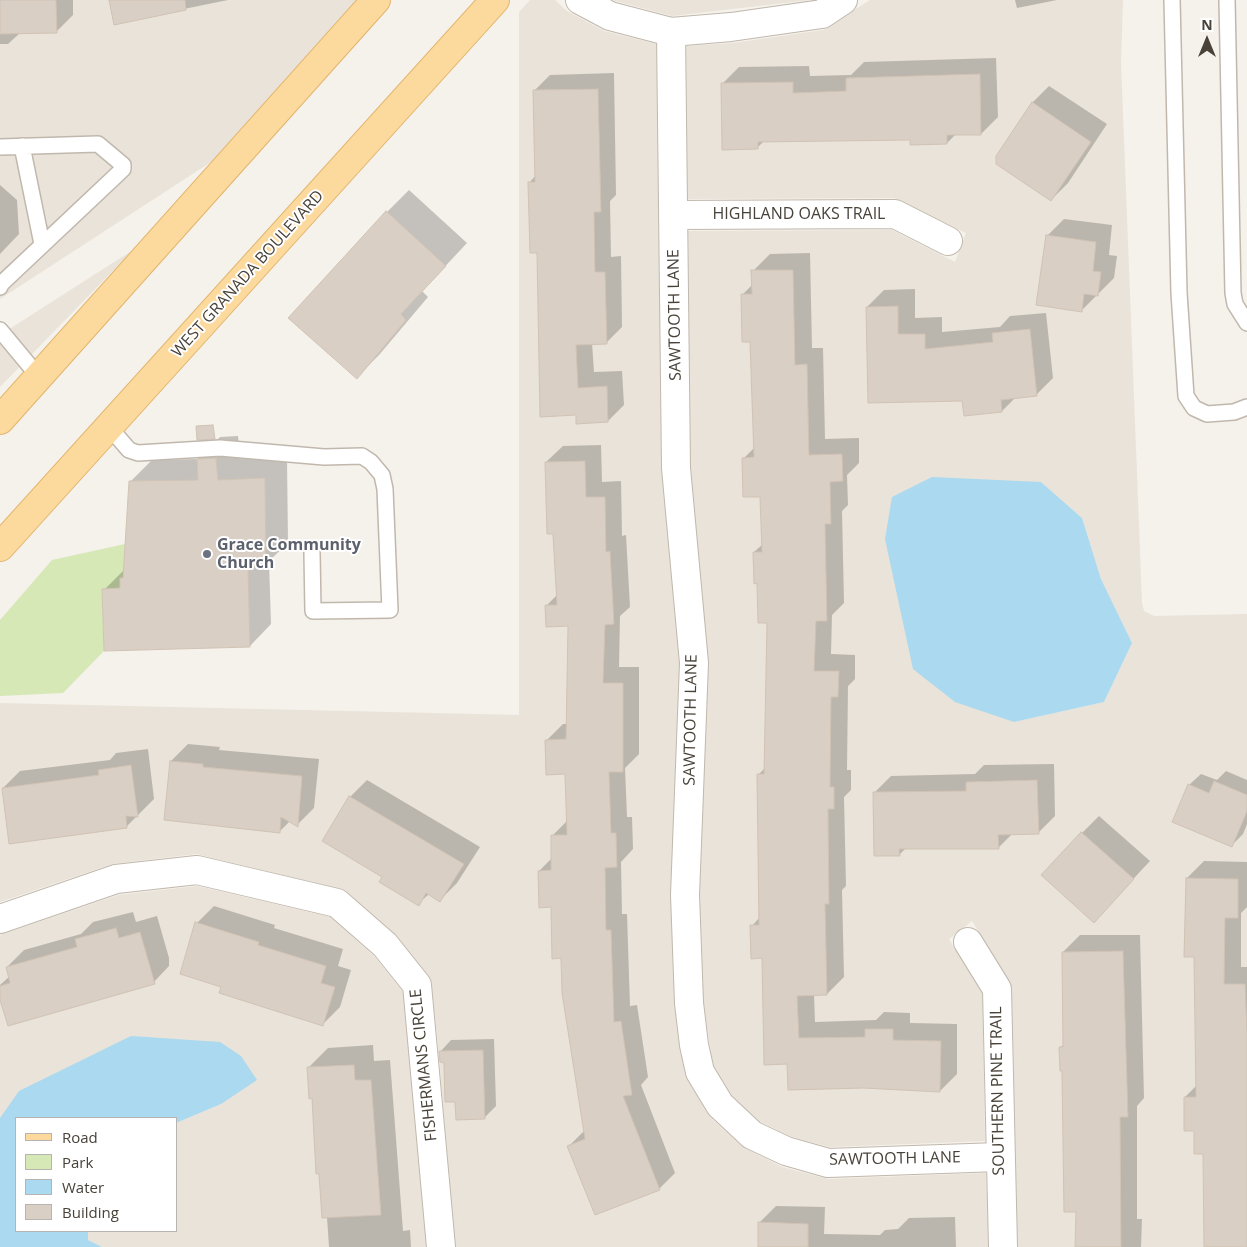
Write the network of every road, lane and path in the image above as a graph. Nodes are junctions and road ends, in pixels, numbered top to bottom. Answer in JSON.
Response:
{"nodes":[{"id":1,"x":376,"y":0,"type":"edge"},
{"id":2,"x":495,"y":0,"type":"edge"},
{"id":3,"x":580,"y":0,"type":"edge"},
{"id":4,"x":843,"y":0,"type":"edge"},
{"id":5,"x":1172,"y":0,"type":"edge"},
{"id":6,"x":1227,"y":0,"type":"edge"},
{"id":7,"x":671,"y":32,"type":"junction"},
{"id":8,"x":22,"y":146,"type":"junction"},
{"id":9,"x":0,"y":147,"type":"edge"},
{"id":10,"x":674,"y":215,"type":"junction"},
{"id":11,"x":948,"y":242,"type":"dead end"},
{"id":12,"x":42,"y":244,"type":"junction"},
{"id":13,"x":0,"y":287,"type":"edge"},
{"id":14,"x":1247,"y":323,"type":"edge"},
{"id":15,"x":0,"y":330,"type":"edge"},
{"id":16,"x":39,"y":377,"type":"junction"},
{"id":17,"x":1247,"y":407,"type":"edge"},
{"id":18,"x":0,"y":420,"type":"edge"},
{"id":19,"x":110,"y":428,"type":"junction"},
{"id":20,"x":0,"y":547,"type":"edge"},
{"id":21,"x":312,"y":553,"type":"dead end"},
{"id":22,"x":0,"y":919,"type":"edge"},
{"id":23,"x":968,"y":942,"type":"dead end"},
{"id":24,"x":999,"y":1157,"type":"junction"},
{"id":25,"x":441,"y":1247,"type":"edge"},
{"id":26,"x":1003,"y":1247,"type":"edge"}],
"edges":[{"from":1,"to":16,"type":"main road"},
{"from":2,"to":19,"type":"main road","name":"WEST GRANADA BOULEVARD"},
{"from":3,"to":7,"type":"street"},
{"from":4,"to":7,"type":"street"},
{"from":5,"to":17,"type":"lane"},
{"from":6,"to":14,"type":"lane"},
{"from":7,"to":10,"type":"street","name":"SAWTOOTH LANE"},
{"from":8,"to":9,"type":"lane"},
{"from":8,"to":12,"type":"lane"},
{"from":8,"to":12,"type":"lane"},
{"from":10,"to":11,"type":"street","name":"HIGHLAND OAKS TRAIL"},
{"from":10,"to":24,"type":"street","name":"SAWTOOTH LANE"},
{"from":12,"to":13,"type":"lane"},
{"from":15,"to":16,"type":"lane"},
{"from":16,"to":18,"type":"main road"},
{"from":19,"to":20,"type":"main road","name":"WEST GRANADA BOULEVARD"},
{"from":19,"to":21,"type":"lane"},
{"from":22,"to":25,"type":"street","name":"FISHERMANS CIRCLE"},
{"from":23,"to":24,"type":"street","name":"SOUTHERN PINE TRAIL"},
{"from":24,"to":26,"type":"street","name":"SOUTHERN PINE TRAIL"}]}
